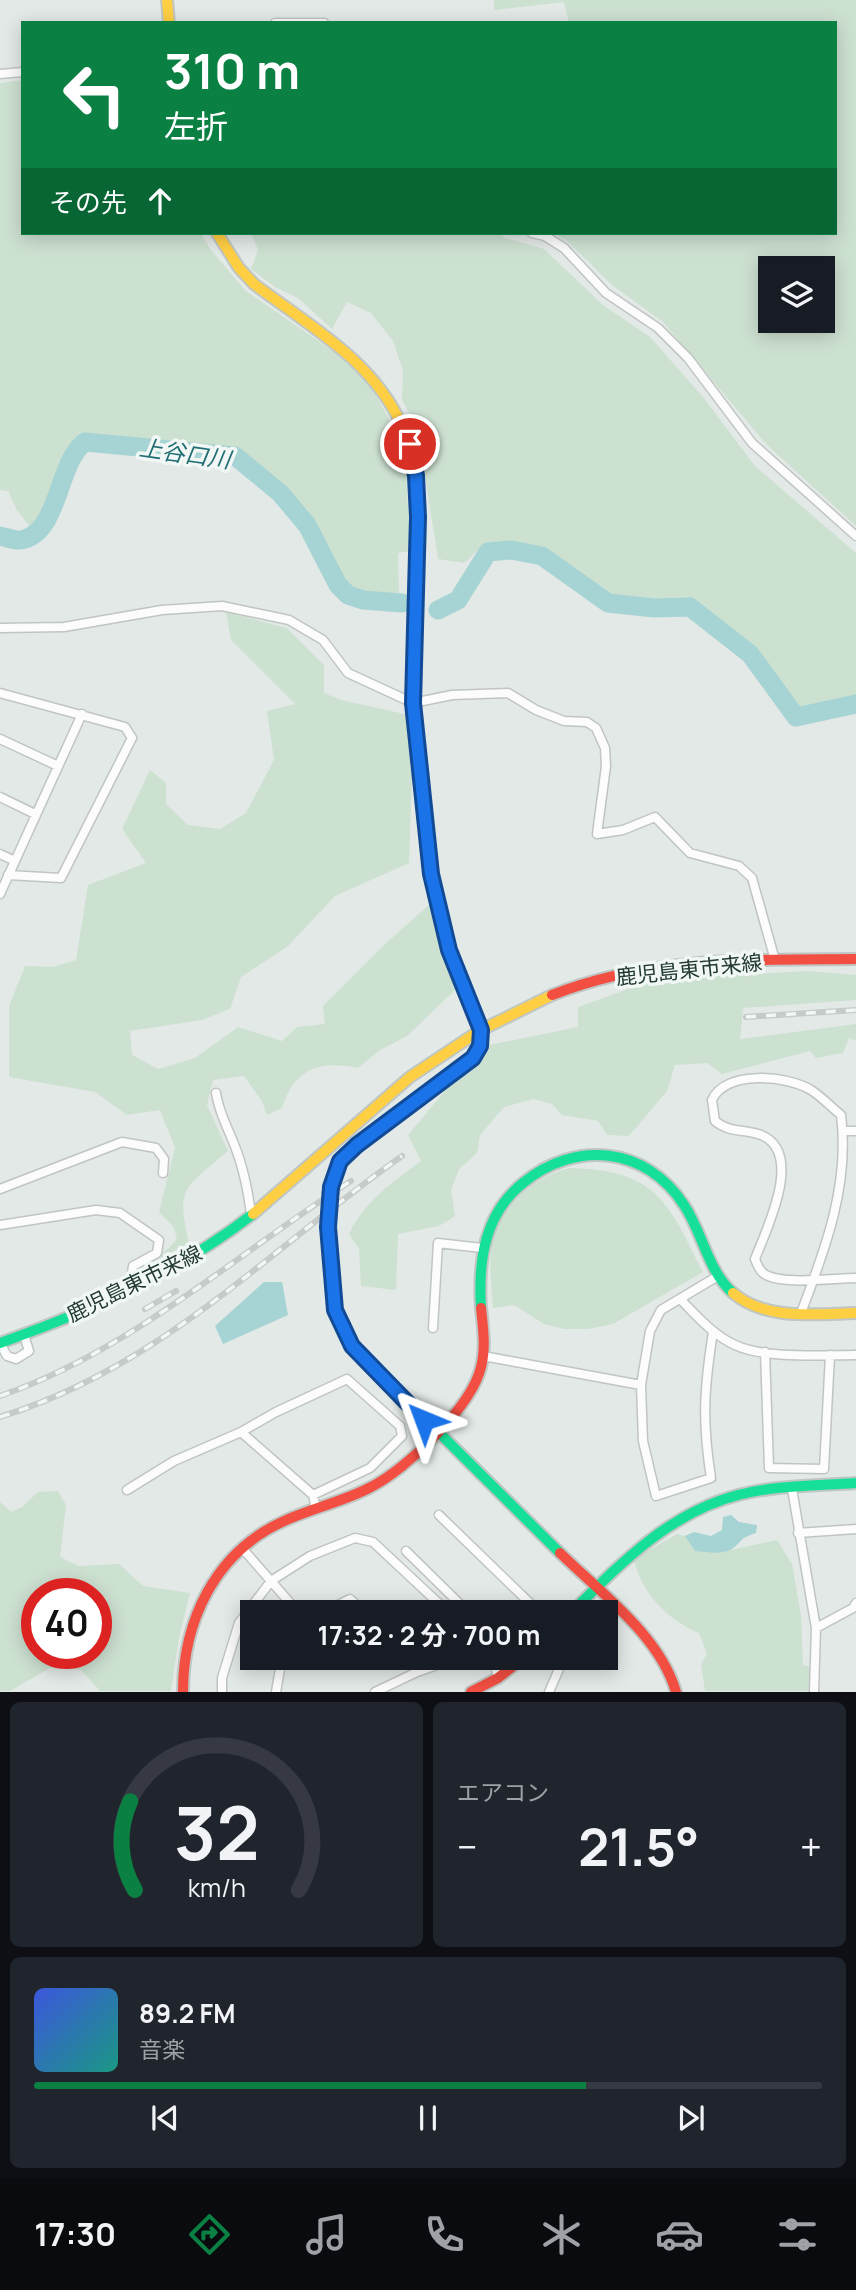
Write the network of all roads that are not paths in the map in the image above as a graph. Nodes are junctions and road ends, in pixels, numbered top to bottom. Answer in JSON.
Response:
{"nodes":[{"id":1,"x":167,"y":0,"type":"edge"},
{"id":2,"x":169,"y":21,"type":"edge"},
{"id":3,"x":21,"y":72,"type":"edge"},
{"id":4,"x":0,"y":75,"type":"edge"},
{"id":5,"x":218,"y":235,"type":"edge"},
{"id":6,"x":541,"y":235,"type":"edge"},
{"id":7,"x":856,"y":536,"type":"edge"},
{"id":8,"x":0,"y":628,"type":"edge"},
{"id":9,"x":0,"y":693,"type":"edge"},
{"id":10,"x":413,"y":703,"type":"junction"},
{"id":11,"x":82,"y":715,"type":"junction"},
{"id":12,"x":0,"y":739,"type":"edge"},
{"id":13,"x":58,"y":766,"type":"junction"},
{"id":14,"x":0,"y":797,"type":"edge"},
{"id":15,"x":35,"y":814,"type":"junction"},
{"id":16,"x":0,"y":854,"type":"edge"},
{"id":17,"x":15,"y":862,"type":"junction"},
{"id":18,"x":8,"y":875,"type":"junction"},
{"id":19,"x":0,"y":894,"type":"edge"},
{"id":20,"x":856,"y":959,"type":"edge"},
{"id":21,"x":775,"y":960,"type":"junction"},
{"id":22,"x":481,"y":1030,"type":"junction"},
{"id":23,"x":216,"y":1093,"type":"dead end"},
{"id":24,"x":856,"y":1130,"type":"edge"},
{"id":25,"x":843,"y":1131,"type":"junction"},
{"id":26,"x":163,"y":1173,"type":"dead end"},
{"id":27,"x":0,"y":1189,"type":"edge"},
{"id":28,"x":251,"y":1214,"type":"junction"},
{"id":29,"x":0,"y":1225,"type":"edge"},
{"id":30,"x":482,"y":1248,"type":"junction"},
{"id":31,"x":719,"y":1276,"type":"junction"},
{"id":32,"x":856,"y":1278,"type":"edge"},
{"id":33,"x":814,"y":1279,"type":"junction"},
{"id":34,"x":135,"y":1286,"type":"junction"},
{"id":35,"x":680,"y":1299,"type":"junction"},
{"id":36,"x":856,"y":1312,"type":"edge"},
{"id":37,"x":801,"y":1313,"type":"junction"},
{"id":38,"x":433,"y":1328,"type":"dead end"},
{"id":39,"x":713,"y":1332,"type":"junction"},
{"id":40,"x":24,"y":1335,"type":"junction"},
{"id":41,"x":0,"y":1343,"type":"edge"},
{"id":42,"x":765,"y":1352,"type":"junction"},
{"id":43,"x":830,"y":1355,"type":"junction"},
{"id":44,"x":856,"y":1355,"type":"edge"},
{"id":45,"x":483,"y":1356,"type":"junction"},
{"id":46,"x":641,"y":1385,"type":"junction"},
{"id":47,"x":437,"y":1431,"type":"junction"},
{"id":48,"x":241,"y":1432,"type":"junction"},
{"id":49,"x":856,"y":1483,"type":"edge"},
{"id":50,"x":792,"y":1489,"type":"junction"},
{"id":51,"x":127,"y":1490,"type":"dead end"},
{"id":52,"x":313,"y":1495,"type":"junction"},
{"id":53,"x":316,"y":1509,"type":"junction"},
{"id":54,"x":439,"y":1515,"type":"dead end"},
{"id":55,"x":856,"y":1529,"type":"edge"},
{"id":56,"x":798,"y":1533,"type":"junction"},
{"id":57,"x":242,"y":1548,"type":"junction"},
{"id":58,"x":406,"y":1551,"type":"dead end"},
{"id":59,"x":271,"y":1581,"type":"junction"},
{"id":60,"x":597,"y":1587,"type":"junction"},
{"id":61,"x":288,"y":1600,"type":"edge"},
{"id":62,"x":435,"y":1600,"type":"edge"},
{"id":63,"x":456,"y":1600,"type":"edge"},
{"id":64,"x":527,"y":1600,"type":"edge"},
{"id":65,"x":584,"y":1600,"type":"edge"},
{"id":66,"x":856,"y":1602,"type":"edge"},
{"id":67,"x":816,"y":1628,"type":"junction"},
{"id":68,"x":280,"y":1670,"type":"edge"},
{"id":69,"x":423,"y":1670,"type":"edge"},
{"id":70,"x":498,"y":1670,"type":"edge"},
{"id":71,"x":508,"y":1670,"type":"edge"},
{"id":72,"x":559,"y":1670,"type":"edge"},
{"id":73,"x":417,"y":1672,"type":"joint"},
{"id":74,"x":498,"y":1678,"type":"junction"},
{"id":75,"x":183,"y":1692,"type":"edge"},
{"id":76,"x":222,"y":1692,"type":"edge"},
{"id":77,"x":276,"y":1692,"type":"edge"},
{"id":78,"x":375,"y":1692,"type":"edge"},
{"id":79,"x":471,"y":1692,"type":"edge"},
{"id":80,"x":549,"y":1692,"type":"edge"},
{"id":81,"x":676,"y":1692,"type":"edge"},
{"id":82,"x":814,"y":1692,"type":"edge"}],
"edges":[{"from":1,"to":2,"type":"street"},
{"from":3,"to":4,"type":"street"},
{"from":5,"to":10,"type":"street"},
{"from":6,"to":7,"type":"street"},
{"from":8,"to":10,"type":"street"},
{"from":9,"to":11,"type":"street"},
{"from":10,"to":21,"type":"street"},
{"from":10,"to":22,"type":"street"},
{"from":11,"to":13,"type":"street"},
{"from":11,"to":18,"type":"street"},
{"from":12,"to":13,"type":"street"},
{"from":13,"to":15,"type":"street"},
{"from":14,"to":15,"type":"street"},
{"from":15,"to":17,"type":"street"},
{"from":16,"to":17,"type":"street"},
{"from":17,"to":18,"type":"street"},
{"from":18,"to":19,"type":"street"},
{"from":20,"to":21,"type":"street","name":"鹿児島東市来線"},
{"from":21,"to":22,"type":"street","name":"鹿児島東市来線"},
{"from":22,"to":28,"type":"street","name":"鹿児島東市来線"},
{"from":22,"to":47,"type":"street","bridge":true},
{"from":23,"to":28,"type":"street"},
{"from":24,"to":25,"type":"street"},
{"from":25,"to":33,"type":"street"},
{"from":25,"to":33,"type":"street"},
{"from":26,"to":27,"type":"street"},
{"from":28,"to":34,"type":"street","name":"鹿児島東市来線"},
{"from":29,"to":34,"type":"street"},
{"from":30,"to":31,"type":"street"},
{"from":30,"to":38,"type":"street"},
{"from":30,"to":45,"type":"street"},
{"from":31,"to":35,"type":"street"},
{"from":31,"to":37,"type":"street"},
{"from":32,"to":33,"type":"street"},
{"from":33,"to":37,"type":"street"},
{"from":34,"to":40,"type":"street","name":"鹿児島東市来線"},
{"from":35,"to":39,"type":"street"},
{"from":35,"to":46,"type":"street"},
{"from":36,"to":37,"type":"street"},
{"from":39,"to":42,"type":"street"},
{"from":39,"to":46,"type":"street"},
{"from":40,"to":41,"type":"street","name":"鹿児島東市来線"},
{"from":40,"to":41,"type":"street"},
{"from":42,"to":43,"type":"street"},
{"from":42,"to":43,"type":"street"},
{"from":43,"to":44,"type":"street"},
{"from":45,"to":46,"type":"street"},
{"from":45,"to":47,"type":"street"},
{"from":47,"to":53,"type":"street"},
{"from":47,"to":60,"type":"street"},
{"from":48,"to":51,"type":"street"},
{"from":48,"to":52,"type":"street"},
{"from":48,"to":52,"type":"street"},
{"from":49,"to":50,"type":"street"},
{"from":50,"to":56,"type":"street"},
{"from":50,"to":60,"type":"street"},
{"from":52,"to":53,"type":"street"},
{"from":53,"to":57,"type":"street"},
{"from":54,"to":64,"type":"street"},
{"from":55,"to":56,"type":"street"},
{"from":56,"to":67,"type":"street"},
{"from":57,"to":59,"type":"street"},
{"from":57,"to":75,"type":"street"},
{"from":58,"to":63,"type":"street"},
{"from":59,"to":61,"type":"street"},
{"from":59,"to":62,"type":"street"},
{"from":59,"to":76,"type":"street"},
{"from":60,"to":65,"type":"street"},
{"from":60,"to":81,"type":"street"},
{"from":66,"to":67,"type":"street"},
{"from":67,"to":82,"type":"street"},
{"from":68,"to":77,"type":"street"},
{"from":69,"to":73,"type":"street"},
{"from":70,"to":74,"type":"street"},
{"from":71,"to":74,"type":"street"},
{"from":72,"to":80,"type":"street"},
{"from":73,"to":78,"type":"street"},
{"from":74,"to":79,"type":"street"}]}
